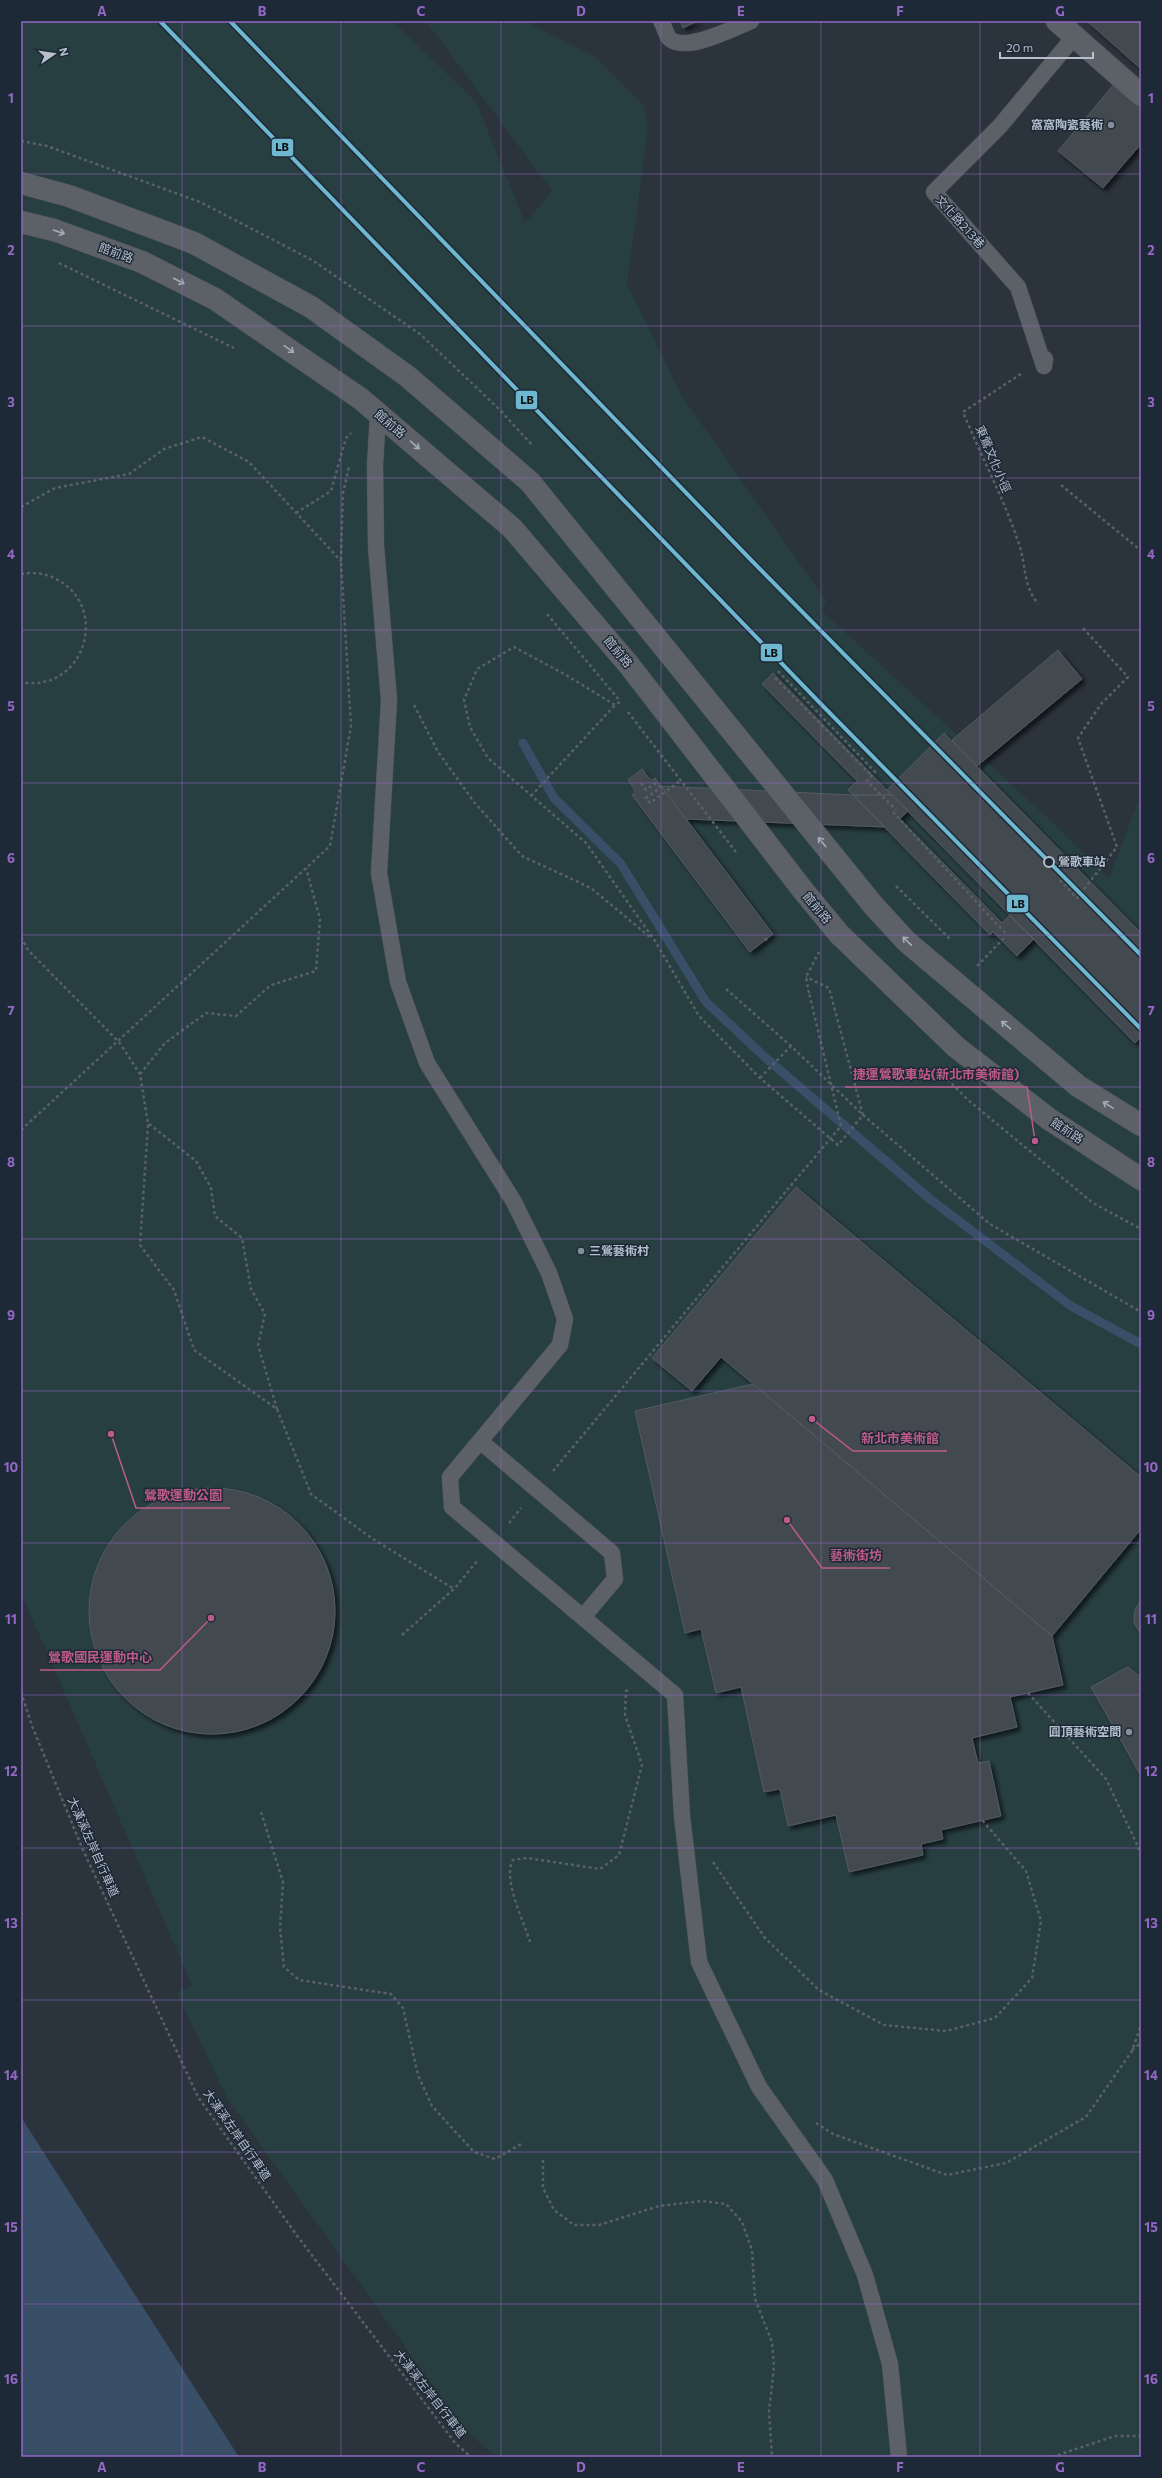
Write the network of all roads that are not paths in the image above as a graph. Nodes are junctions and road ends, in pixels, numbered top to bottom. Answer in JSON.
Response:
{"nodes":[{"id":1,"x":661,"y":21,"type":"edge"},
{"id":2,"x":752,"y":21,"type":"edge"},
{"id":3,"x":1058,"y":21,"type":"edge"},
{"id":4,"x":1074,"y":37,"type":"junction"},
{"id":5,"x":1141,"y":95,"type":"edge"},
{"id":6,"x":21,"y":182,"type":"edge"},
{"id":7,"x":21,"y":222,"type":"edge"},
{"id":8,"x":1045,"y":359,"type":"road end"},
{"id":9,"x":378,"y":414,"type":"junction"},
{"id":10,"x":1141,"y":1125,"type":"edge"},
{"id":11,"x":1141,"y":1179,"type":"edge"},
{"id":12,"x":480,"y":1441,"type":"junction"},
{"id":13,"x":583,"y":1617,"type":"junction"},
{"id":14,"x":899,"y":2457,"type":"edge"}],
"edges":[{"from":1,"to":2,"type":"lane"},
{"from":3,"to":4,"type":"street"},
{"from":4,"to":5,"type":"street"},
{"from":4,"to":8,"type":"lane","name":"文化路213巷"},
{"from":10,"to":6,"type":"street","one_way":true},
{"from":7,"to":9,"type":"street","name":"館前路","one_way":true},
{"from":9,"to":11,"type":"street","name":"館前路","one_way":true},
{"from":9,"to":12,"type":"lane"},
{"from":12,"to":13,"type":"lane"},
{"from":12,"to":13,"type":"lane"},
{"from":13,"to":14,"type":"lane"}]}
